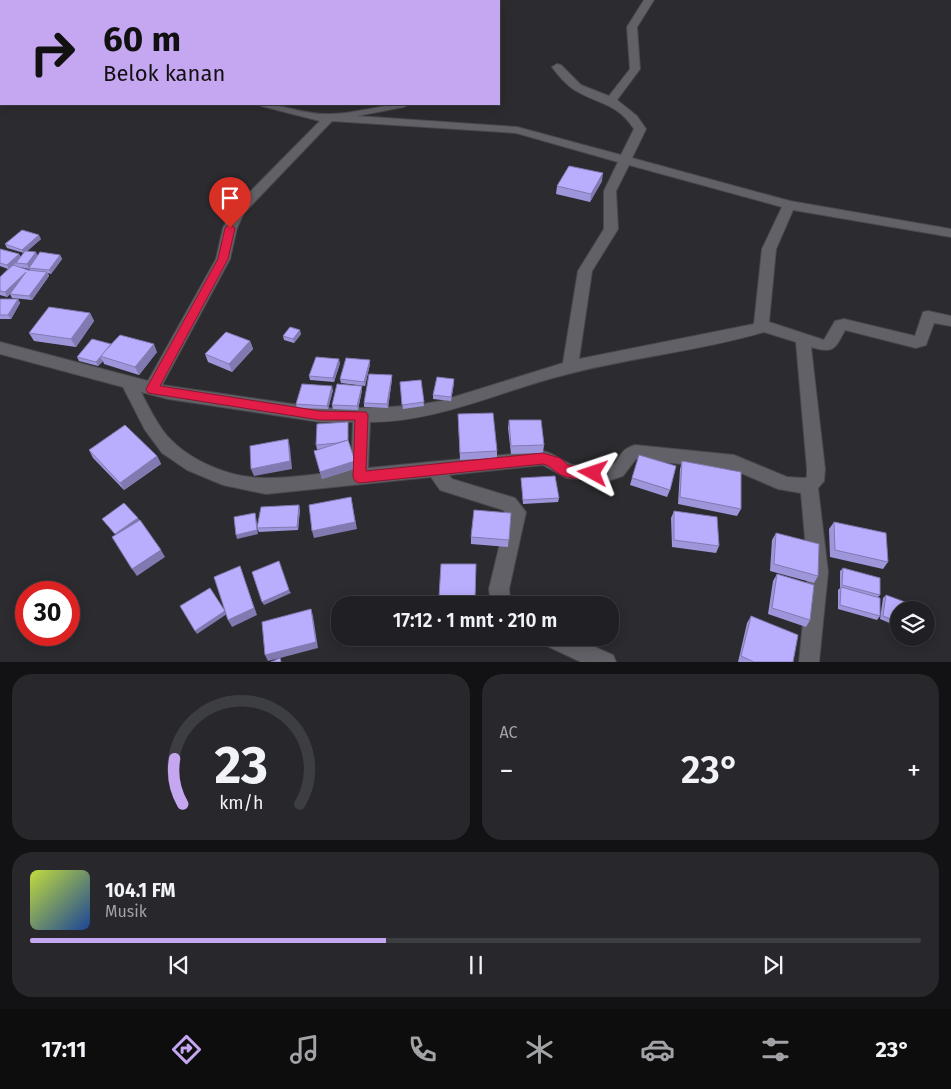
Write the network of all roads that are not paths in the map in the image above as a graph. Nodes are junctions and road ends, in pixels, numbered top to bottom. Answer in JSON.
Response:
{"nodes":[{"id":1,"x":649,"y":0,"type":"edge"},
{"id":2,"x":557,"y":67,"type":"dead end"},
{"id":3,"x":610,"y":100,"type":"junction"},
{"id":4,"x":270,"y":105,"type":"edge"},
{"id":5,"x":399,"y":105,"type":"edge"},
{"id":6,"x":329,"y":118,"type":"junction"},
{"id":7,"x":626,"y":160,"type":"junction"},
{"id":8,"x":789,"y":205,"type":"junction"},
{"id":9,"x":951,"y":233,"type":"edge"},
{"id":10,"x":951,"y":321,"type":"edge"},
{"id":11,"x":761,"y":325,"type":"junction"},
{"id":12,"x":803,"y":339,"type":"junction"},
{"id":13,"x":0,"y":348,"type":"edge"},
{"id":14,"x":570,"y":367,"type":"junction"},
{"id":15,"x":129,"y":383,"type":"junction"},
{"id":16,"x":152,"y":389,"type":"junction"},
{"id":17,"x":362,"y":415,"type":"junction"},
{"id":18,"x":435,"y":469,"type":"junction"},
{"id":19,"x":359,"y":477,"type":"junction"},
{"id":20,"x":808,"y":485,"type":"junction"},
{"id":21,"x":500,"y":596,"type":"edge"},
{"id":22,"x":570,"y":646,"type":"edge"},
{"id":23,"x":606,"y":662,"type":"edge"},
{"id":24,"x":809,"y":662,"type":"edge"}],
"edges":[{"from":1,"to":3,"type":"street"},
{"from":2,"to":3,"type":"street"},
{"from":3,"to":7,"type":"street"},
{"from":4,"to":6,"type":"street"},
{"from":5,"to":6,"type":"street"},
{"from":6,"to":7,"type":"street"},
{"from":6,"to":16,"type":"street"},
{"from":7,"to":8,"type":"street"},
{"from":7,"to":14,"type":"street"},
{"from":8,"to":9,"type":"street"},
{"from":8,"to":11,"type":"street"},
{"from":10,"to":12,"type":"street"},
{"from":11,"to":12,"type":"street"},
{"from":11,"to":14,"type":"street"},
{"from":12,"to":20,"type":"street"},
{"from":13,"to":15,"type":"street"},
{"from":14,"to":17,"type":"street"},
{"from":15,"to":16,"type":"street"},
{"from":15,"to":19,"type":"street"},
{"from":16,"to":17,"type":"street"},
{"from":17,"to":19,"type":"street"},
{"from":18,"to":19,"type":"street"},
{"from":18,"to":20,"type":"street"},
{"from":18,"to":21,"type":"street"},
{"from":20,"to":24,"type":"street"},
{"from":22,"to":23,"type":"street"}]}
